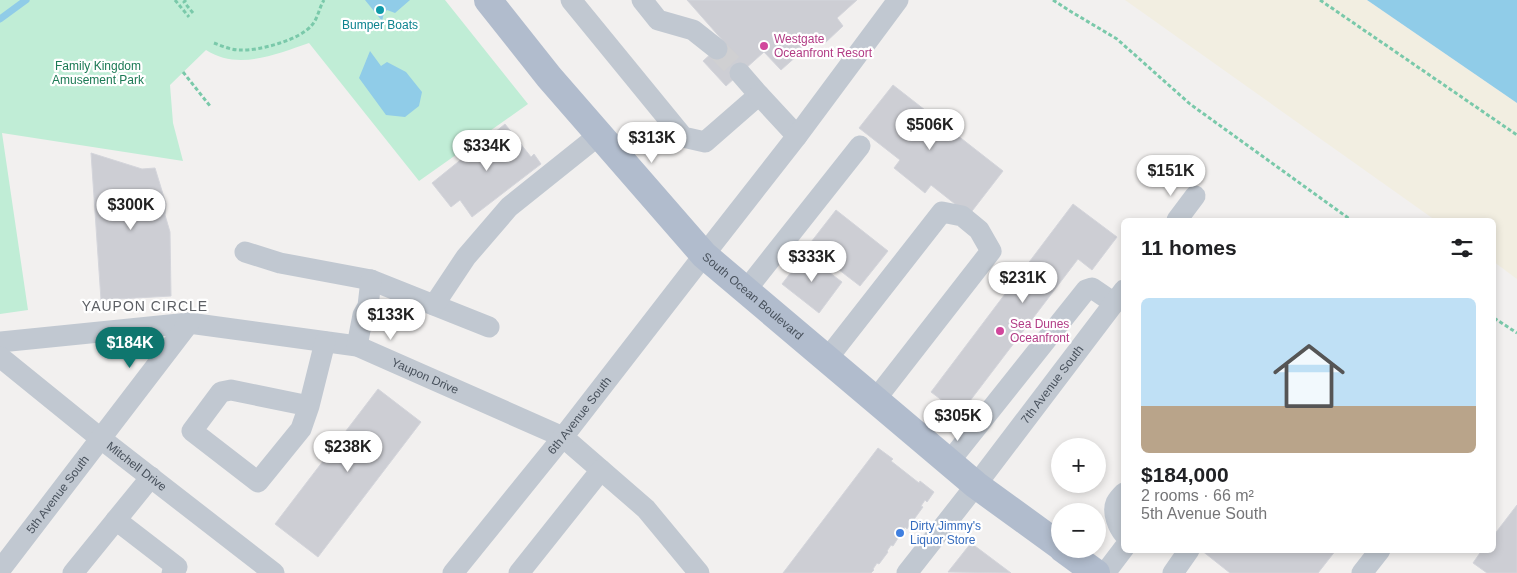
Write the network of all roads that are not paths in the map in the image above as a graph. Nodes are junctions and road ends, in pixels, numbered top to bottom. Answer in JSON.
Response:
{"nodes":[{"id":1,"x":488,"y":0,"type":"edge"},
{"id":2,"x":571,"y":0,"type":"edge"},
{"id":3,"x":642,"y":0,"type":"edge"},
{"id":4,"x":898,"y":0,"type":"edge"},
{"id":5,"x":717,"y":49,"type":"tunnel mouth"},
{"id":6,"x":740,"y":73,"type":"tunnel mouth"},
{"id":7,"x":759,"y":96,"type":"junction"},
{"id":8,"x":598,"y":134,"type":"junction"},
{"id":9,"x":797,"y":136,"type":"junction"},
{"id":10,"x":860,"y":146,"type":"dead end"},
{"id":11,"x":1195,"y":196,"type":"dead end"},
{"id":12,"x":1178,"y":218,"type":"edge"},
{"id":13,"x":245,"y":252,"type":"dead end"},
{"id":14,"x":704,"y":255,"type":"junction"},
{"id":15,"x":371,"y":280,"type":"junction"},
{"id":16,"x":746,"y":290,"type":"junction"},
{"id":17,"x":1119,"y":297,"type":"edge"},
{"id":18,"x":434,"y":306,"type":"junction"},
{"id":19,"x":188,"y":323,"type":"junction"},
{"id":20,"x":489,"y":327,"type":"dead end"},
{"id":21,"x":0,"y":342,"type":"edge"},
{"id":22,"x":325,"y":342,"type":"junction"},
{"id":23,"x":357,"y":346,"type":"junction"},
{"id":24,"x":0,"y":357,"type":"edge"},
{"id":25,"x":827,"y":359,"type":"junction"},
{"id":26,"x":875,"y":400,"type":"junction"},
{"id":27,"x":309,"y":406,"type":"junction"},
{"id":28,"x":563,"y":437,"type":"junction"},
{"id":29,"x":100,"y":438,"type":"junction"},
{"id":30,"x":949,"y":462,"type":"junction"},
{"id":31,"x":601,"y":470,"type":"junction"},
{"id":32,"x":151,"y":477,"type":"junction"},
{"id":33,"x":976,"y":485,"type":"junction"},
{"id":34,"x":1121,"y":497,"type":"edge"},
{"id":35,"x":116,"y":520,"type":"junction"},
{"id":36,"x":1121,"y":530,"type":"edge"},
{"id":37,"x":1051,"y":539,"type":"edge"},
{"id":38,"x":1121,"y":552,"type":"edge"},
{"id":39,"x":1187,"y":553,"type":"edge"},
{"id":40,"x":1378,"y":553,"type":"edge"},
{"id":41,"x":1075,"y":558,"type":"edge"},
{"id":42,"x":0,"y":570,"type":"edge"},
{"id":43,"x":72,"y":573,"type":"edge"},
{"id":44,"x":172,"y":573,"type":"edge"},
{"id":45,"x":274,"y":573,"type":"edge"},
{"id":46,"x":453,"y":573,"type":"edge"},
{"id":47,"x":519,"y":573,"type":"edge"},
{"id":48,"x":699,"y":573,"type":"edge"},
{"id":49,"x":907,"y":573,"type":"edge"},
{"id":50,"x":1096,"y":573,"type":"edge"},
{"id":51,"x":1105,"y":573,"type":"edge"},
{"id":52,"x":1173,"y":573,"type":"edge"},
{"id":53,"x":1362,"y":573,"type":"edge"}],
"edges":[{"from":1,"to":8,"type":"main road","name":"South Ocean Boulevard"},
{"from":2,"to":7,"type":"street"},
{"from":3,"to":5,"type":"street"},
{"from":4,"to":9,"type":"street","name":"6th Avenue South"},
{"from":6,"to":7,"type":"street"},
{"from":7,"to":9,"type":"street"},
{"from":8,"to":14,"type":"main road","name":"South Ocean Boulevard"},
{"from":8,"to":18,"type":"street"},
{"from":9,"to":14,"type":"street","name":"6th Avenue South"},
{"from":10,"to":16,"type":"street"},
{"from":11,"to":12,"type":"street"},
{"from":13,"to":15,"type":"street"},
{"from":14,"to":16,"type":"main road","name":"South Ocean Boulevard"},
{"from":14,"to":28,"type":"street","name":"6th Avenue South"},
{"from":15,"to":18,"type":"street"},
{"from":15,"to":23,"type":"street"},
{"from":16,"to":25,"type":"main road","name":"South Ocean Boulevard"},
{"from":17,"to":30,"type":"street"},
{"from":17,"to":33,"type":"street","name":"7th Avenue South"},
{"from":18,"to":20,"type":"street"},
{"from":19,"to":21,"type":"street","name":"Yaupon Drive"},
{"from":19,"to":22,"type":"street","name":"Yaupon Drive"},
{"from":19,"to":29,"type":"street","name":"5th Avenue South"},
{"from":22,"to":23,"type":"street","name":"Yaupon Drive"},
{"from":22,"to":27,"type":"street"},
{"from":23,"to":28,"type":"street","name":"Yaupon Drive"},
{"from":24,"to":29,"type":"street","name":"Mitchell Drive"},
{"from":25,"to":26,"type":"main road","name":"South Ocean Boulevard"},
{"from":25,"to":26,"type":"street"},
{"from":26,"to":30,"type":"main road","name":"South Ocean Boulevard"},
{"from":27,"to":27,"type":"street"},
{"from":28,"to":31,"type":"street","name":"Yaupon Drive"},
{"from":28,"to":46,"type":"street","name":"6th Avenue South"},
{"from":29,"to":32,"type":"street","name":"Mitchell Drive"},
{"from":29,"to":42,"type":"street","name":"5th Avenue South"},
{"from":30,"to":33,"type":"main road","name":"South Ocean Boulevard"},
{"from":31,"to":47,"type":"street"},
{"from":31,"to":48,"type":"street","name":"Yaupon Drive"},
{"from":32,"to":35,"type":"street"},
{"from":32,"to":45,"type":"street","name":"Mitchell Drive"},
{"from":33,"to":37,"type":"main road","name":"South Ocean Boulevard"},
{"from":33,"to":49,"type":"street","name":"7th Avenue South"},
{"from":34,"to":36,"type":"street"},
{"from":35,"to":43,"type":"street"},
{"from":35,"to":44,"type":"street"},
{"from":38,"to":51,"type":"street"},
{"from":39,"to":52,"type":"street"},
{"from":40,"to":53,"type":"street"},
{"from":41,"to":50,"type":"main road"}]}
